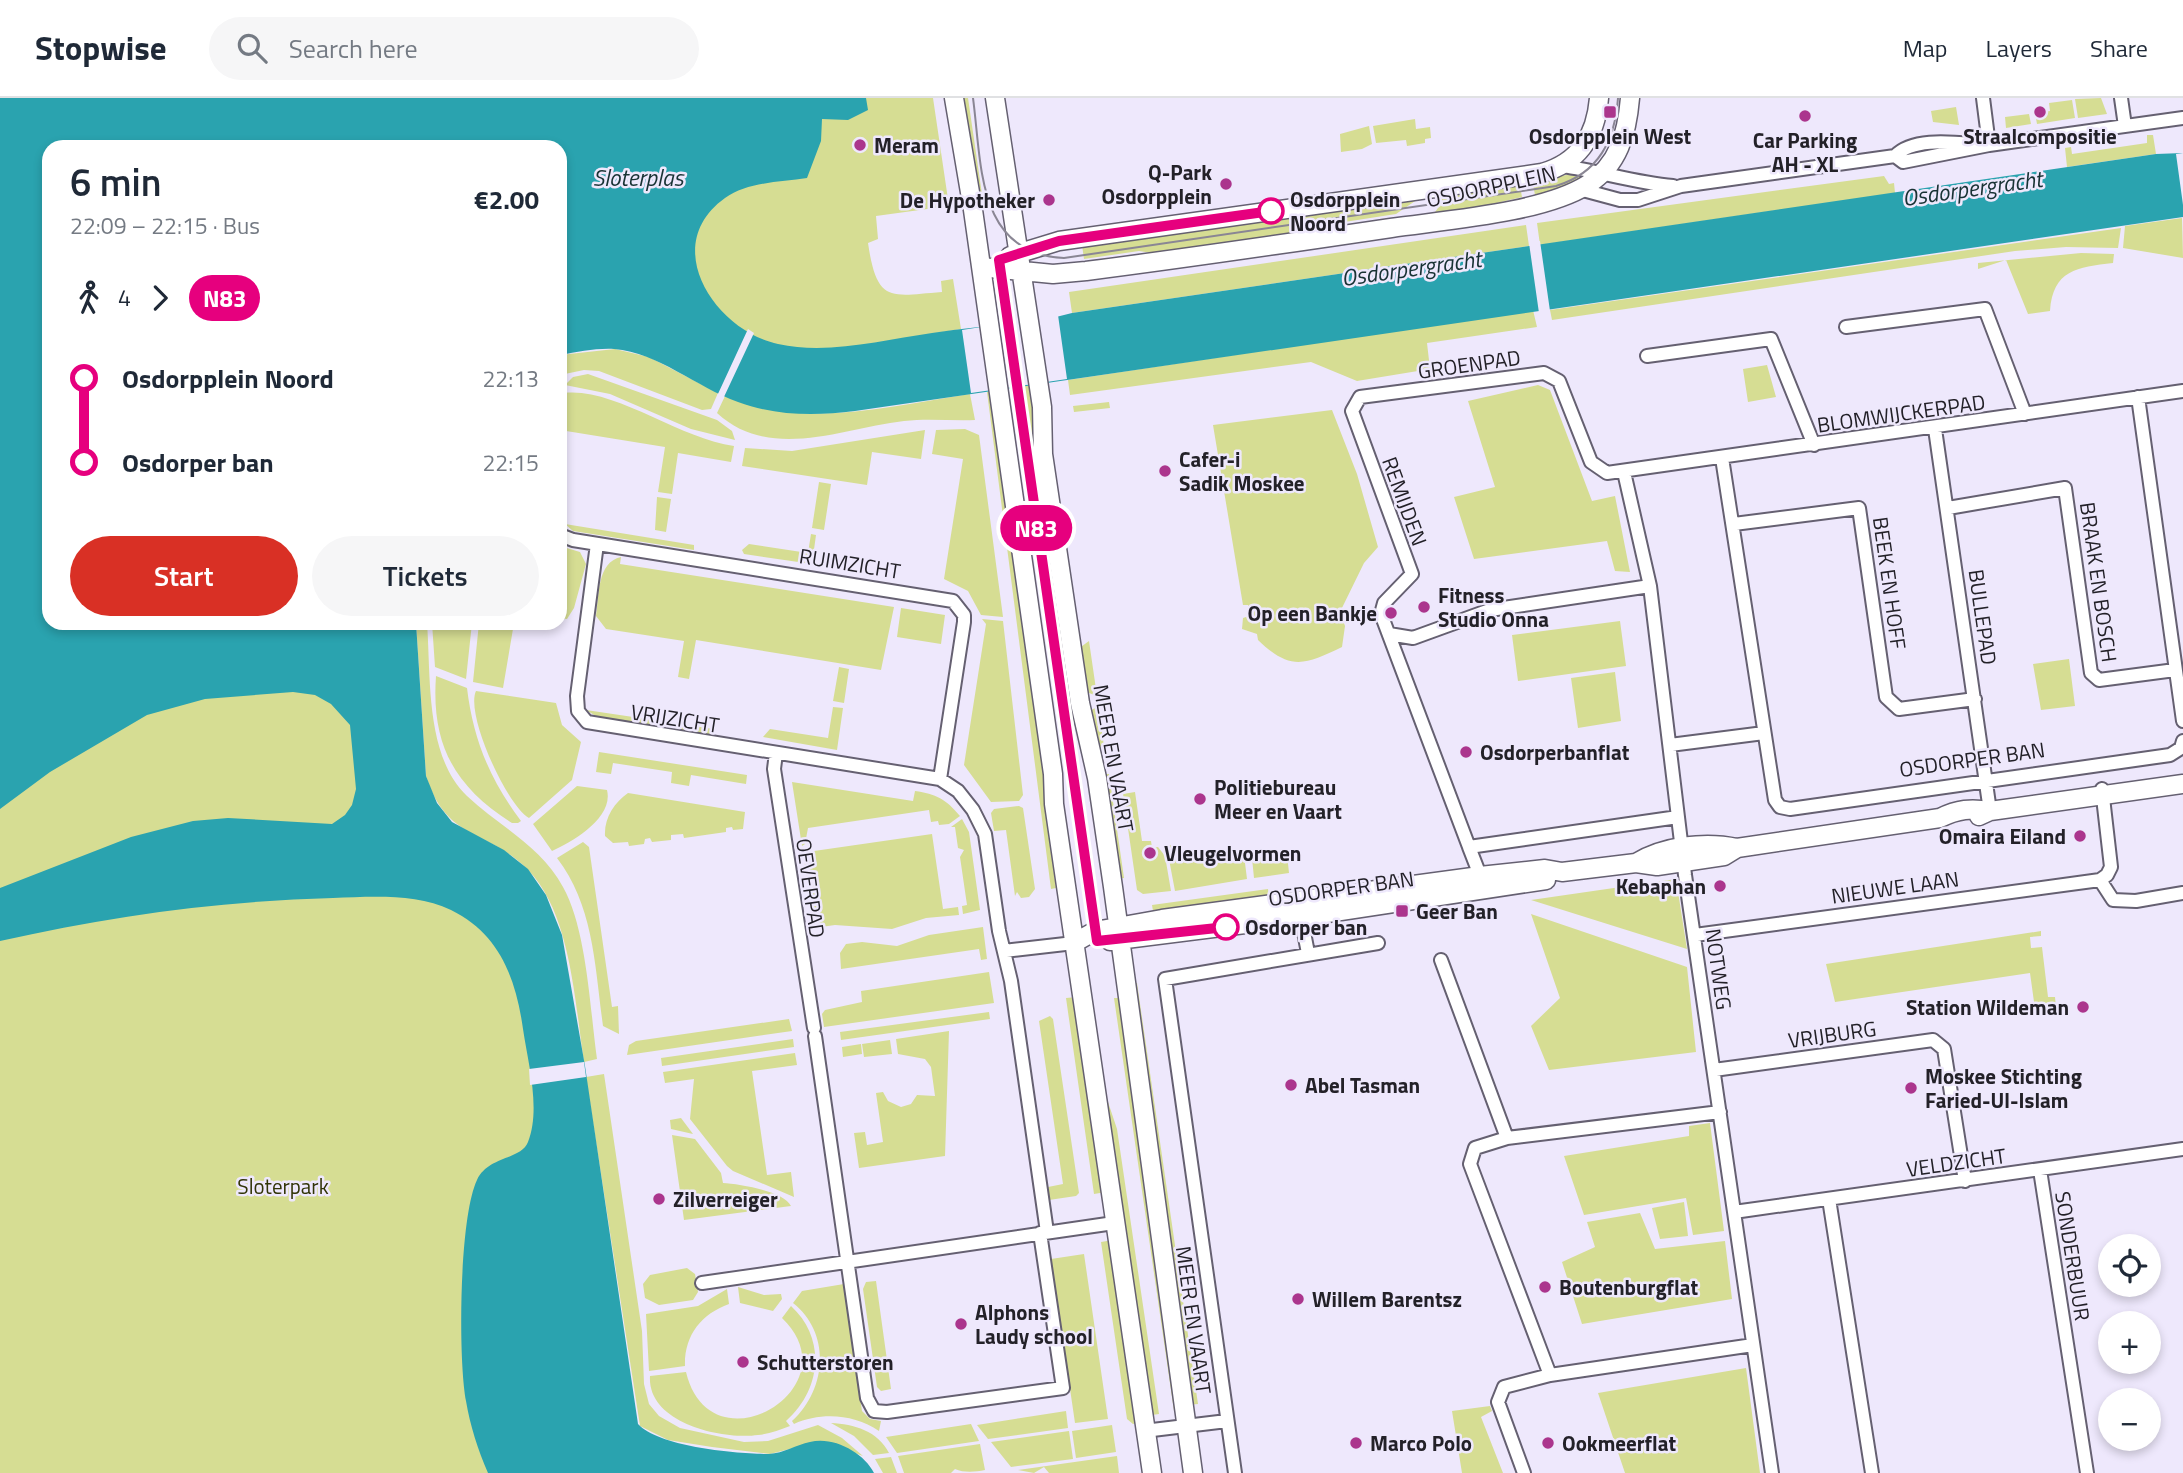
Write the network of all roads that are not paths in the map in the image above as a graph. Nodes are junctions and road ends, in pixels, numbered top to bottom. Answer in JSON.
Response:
{"nodes":[{"id":1,"x":954,"y":98,"type":"edge"},
{"id":2,"x":995,"y":98,"type":"edge"},
{"id":3,"x":1599,"y":98,"type":"edge"},
{"id":4,"x":1630,"y":98,"type":"edge"},
{"id":5,"x":1983,"y":98,"type":"edge"},
{"id":6,"x":2121,"y":98,"type":"edge"},
{"id":7,"x":2183,"y":118,"type":"edge"},
{"id":8,"x":2125,"y":126,"type":"junction"},
{"id":9,"x":1989,"y":145,"type":"junction"},
{"id":10,"x":1562,"y":166,"type":"junction"},
{"id":11,"x":1604,"y":171,"type":"junction"},
{"id":12,"x":1681,"y":186,"type":"junction"},
{"id":13,"x":1579,"y":189,"type":"junction"},
{"id":14,"x":1014,"y":223,"type":"junction"},
{"id":15,"x":1059,"y":241,"type":"junction"},
{"id":16,"x":1020,"y":262,"type":"junction"},
{"id":17,"x":981,"y":267,"type":"junction"},
{"id":18,"x":1052,"y":274,"type":"junction"},
{"id":19,"x":1026,"y":299,"type":"junction"},
{"id":20,"x":1846,"y":327,"type":"dead end"},
{"id":21,"x":1647,"y":356,"type":"dead end"},
{"id":22,"x":2183,"y":391,"type":"edge"},
{"id":23,"x":1360,"y":397,"type":"joint"},
{"id":24,"x":2138,"y":397,"type":"junction"},
{"id":25,"x":2025,"y":414,"type":"junction"},
{"id":26,"x":1935,"y":429,"type":"junction"},
{"id":27,"x":1814,"y":445,"type":"junction"},
{"id":28,"x":1722,"y":458,"type":"junction"},
{"id":29,"x":1624,"y":472,"type":"junction"},
{"id":30,"x":1606,"y":473,"type":"joint"},
{"id":31,"x":1948,"y":508,"type":"junction"},
{"id":32,"x":1734,"y":524,"type":"junction"},
{"id":33,"x":567,"y":537,"type":"edge"},
{"id":34,"x":597,"y":544,"type":"junction"},
{"id":35,"x":1650,"y":586,"type":"junction"},
{"id":36,"x":1389,"y":634,"type":"junction"},
{"id":37,"x":2175,"y":670,"type":"junction"},
{"id":38,"x":1975,"y":699,"type":"junction"},
{"id":39,"x":2183,"y":722,"type":"edge"},
{"id":40,"x":1764,"y":733,"type":"junction"},
{"id":41,"x":2183,"y":741,"type":"edge"},
{"id":42,"x":1670,"y":745,"type":"junction"},
{"id":43,"x":776,"y":753,"type":"junction"},
{"id":44,"x":940,"y":779,"type":"junction"},
{"id":45,"x":1985,"y":781,"type":"junction"},
{"id":46,"x":2182,"y":784,"type":"edge"},
{"id":47,"x":2102,"y":792,"type":"junction"},
{"id":48,"x":1990,"y":811,"type":"junction"},
{"id":49,"x":1678,"y":817,"type":"junction"},
{"id":50,"x":1469,"y":847,"type":"junction"},
{"id":51,"x":1683,"y":855,"type":"junction"},
{"id":52,"x":2100,"y":880,"type":"junction"},
{"id":53,"x":1483,"y":883,"type":"junction"},
{"id":54,"x":2183,"y":893,"type":"edge"},
{"id":55,"x":1300,"y":909,"type":"junction"},
{"id":56,"x":1119,"y":933,"type":"junction"},
{"id":57,"x":1695,"y":934,"type":"junction"},
{"id":58,"x":1074,"y":943,"type":"junction"},
{"id":59,"x":1378,"y":943,"type":"dead end"},
{"id":60,"x":1004,"y":951,"type":"junction"},
{"id":61,"x":1308,"y":953,"type":"junction"},
{"id":62,"x":1441,"y":960,"type":"dead end"},
{"id":63,"x":1714,"y":1070,"type":"junction"},
{"id":64,"x":1720,"y":1112,"type":"junction"},
{"id":65,"x":1507,"y":1138,"type":"junction"},
{"id":66,"x":2183,"y":1149,"type":"edge"},
{"id":67,"x":2040,"y":1170,"type":"junction"},
{"id":68,"x":1965,"y":1181,"type":"junction"},
{"id":69,"x":1829,"y":1199,"type":"junction"},
{"id":70,"x":1734,"y":1212,"type":"junction"},
{"id":71,"x":1114,"y":1223,"type":"junction"},
{"id":72,"x":1043,"y":1233,"type":"junction"},
{"id":73,"x":847,"y":1261,"type":"junction"},
{"id":74,"x":702,"y":1283,"type":"dead end"},
{"id":75,"x":1753,"y":1345,"type":"junction"},
{"id":76,"x":1550,"y":1375,"type":"junction"},
{"id":77,"x":1227,"y":1421,"type":"junction"},
{"id":78,"x":1186,"y":1426,"type":"junction"},
{"id":79,"x":1144,"y":1432,"type":"junction"},
{"id":80,"x":1152,"y":1473,"type":"edge"},
{"id":81,"x":1194,"y":1473,"type":"edge"},
{"id":82,"x":1235,"y":1473,"type":"edge"},
{"id":83,"x":1524,"y":1473,"type":"edge"},
{"id":84,"x":1772,"y":1473,"type":"edge"},
{"id":85,"x":1872,"y":1473,"type":"edge"},
{"id":86,"x":2087,"y":1473,"type":"edge"}],
"edges":[{"from":1,"to":17,"type":"main road"},
{"from":2,"to":14,"type":"main road","name":"MEER EN VAART"},
{"from":3,"to":10,"type":"main road","name":"OSDORPPLEIN"},
{"from":4,"to":11,"type":"main road","name":"OSDORPPLEIN"},
{"from":5,"to":9,"type":"street"},
{"from":6,"to":8,"type":"street"},
{"from":7,"to":8,"type":"street"},
{"from":8,"to":9,"type":"street"},
{"from":9,"to":12,"type":"street"},
{"from":10,"to":11,"type":"street"},
{"from":10,"to":15,"type":"main road","name":"OSDORPPLEIN"},
{"from":11,"to":12,"type":"street"},
{"from":11,"to":13,"type":"main road","name":"OSDORPPLEIN"},
{"from":12,"to":13,"type":"street"},
{"from":13,"to":18,"type":"main road","name":"OSDORPPLEIN"},
{"from":14,"to":15,"type":"main road","name":"OSDORPPLEIN"},
{"from":14,"to":16,"type":"main road","name":"MEER EN VAART"},
{"from":15,"to":16,"type":"main road","name":"OSDORPPLEIN"},
{"from":16,"to":17,"type":"main road","name":"OSDORPPLEIN"},
{"from":16,"to":18,"type":"main road","name":"OSDORPPLEIN"},
{"from":16,"to":19,"type":"main road","name":"MEER EN VAART"},
{"from":17,"to":58,"type":"main road"},
{"from":18,"to":19,"type":"main road"},
{"from":19,"to":56,"type":"main road","name":"MEER EN VAART"},
{"from":20,"to":25,"type":"street"},
{"from":21,"to":27,"type":"street"},
{"from":22,"to":24,"type":"street","name":"BLOMWIJCKERPAD"},
{"from":23,"to":30,"type":"street","name":"GROENPAD"},
{"from":23,"to":36,"type":"street","name":"REMIJDEN"},
{"from":24,"to":25,"type":"street","name":"BLOMWIJCKERPAD"},
{"from":24,"to":37,"type":"street"},
{"from":25,"to":26,"type":"street","name":"BLOMWIJCKERPAD"},
{"from":26,"to":27,"type":"street","name":"BLOMWIJCKERPAD"},
{"from":26,"to":31,"type":"street","name":"BULLEPAD"},
{"from":27,"to":28,"type":"street","name":"BLOMWIJCKERPAD"},
{"from":28,"to":29,"type":"street","name":"BLOMWIJCKERPAD"},
{"from":28,"to":32,"type":"street"},
{"from":29,"to":30,"type":"street","name":"BLOMWIJCKERPAD"},
{"from":29,"to":35,"type":"street","name":"NOTWEG"},
{"from":31,"to":37,"type":"street","name":"BRAAK EN BOSCH"},
{"from":31,"to":38,"type":"street","name":"BULLEPAD"},
{"from":32,"to":38,"type":"street","name":"BEEK EN HOFF"},
{"from":32,"to":40,"type":"street"},
{"from":33,"to":34,"type":"street","name":"RUIMZICHT"},
{"from":34,"to":43,"type":"street","name":"VRIJZICHT"},
{"from":34,"to":44,"type":"street","name":"RUIMZICHT"},
{"from":35,"to":36,"type":"street"},
{"from":35,"to":42,"type":"street","name":"NOTWEG"},
{"from":36,"to":50,"type":"street"},
{"from":37,"to":39,"type":"street"},
{"from":38,"to":45,"type":"street","name":"BULLEPAD"},
{"from":40,"to":42,"type":"street"},
{"from":40,"to":45,"type":"street","name":"OSDORPER BAN"},
{"from":41,"to":45,"type":"street","name":"OSDORPER BAN"},
{"from":42,"to":49,"type":"street","name":"NOTWEG"},
{"from":43,"to":44,"type":"street","name":"VRIJZICHT"},
{"from":43,"to":73,"type":"street","name":"OEVERPAD"},
{"from":44,"to":60,"type":"street"},
{"from":45,"to":48,"type":"street","name":"BULLEPAD"},
{"from":46,"to":47,"type":"main road","name":"OSDORPER BAN"},
{"from":47,"to":48,"type":"main road","name":"OSDORPER BAN"},
{"from":47,"to":52,"type":"street"},
{"from":48,"to":51,"type":"main road","name":"OSDORPER BAN"},
{"from":49,"to":50,"type":"street"},
{"from":49,"to":51,"type":"street","name":"NOTWEG"},
{"from":50,"to":53,"type":"street"},
{"from":51,"to":53,"type":"main road","name":"OSDORPER BAN"},
{"from":51,"to":57,"type":"street","name":"NOTWEG"},
{"from":52,"to":54,"type":"street"},
{"from":52,"to":57,"type":"street","name":"NIEUWE LAAN"},
{"from":53,"to":55,"type":"main road","name":"OSDORPER BAN"},
{"from":55,"to":56,"type":"main road","name":"OSDORPER BAN"},
{"from":55,"to":61,"type":"street"},
{"from":56,"to":58,"type":"main road","name":"OSDORPER BAN"},
{"from":56,"to":78,"type":"main road","name":"MEER EN VAART"},
{"from":57,"to":63,"type":"street","name":"NOTWEG"},
{"from":58,"to":60,"type":"street"},
{"from":58,"to":71,"type":"main road"},
{"from":59,"to":61,"type":"street"},
{"from":60,"to":72,"type":"street"},
{"from":61,"to":77,"type":"street","name":"MEER EN VAART"},
{"from":62,"to":65,"type":"street"},
{"from":63,"to":64,"type":"street","name":"NOTWEG"},
{"from":63,"to":68,"type":"street","name":"VRIJBURG"},
{"from":64,"to":65,"type":"street"},
{"from":64,"to":70,"type":"street","name":"NOTWEG"},
{"from":65,"to":76,"type":"street"},
{"from":66,"to":67,"type":"street","name":"VELDZICHT"},
{"from":67,"to":68,"type":"street","name":"VELDZICHT"},
{"from":67,"to":86,"type":"street","name":"SONDERBUUR"},
{"from":68,"to":69,"type":"street","name":"VELDZICHT"},
{"from":69,"to":70,"type":"street","name":"VELDZICHT"},
{"from":69,"to":85,"type":"street"},
{"from":70,"to":75,"type":"street","name":"NOTWEG"},
{"from":71,"to":72,"type":"street"},
{"from":71,"to":79,"type":"main road"},
{"from":72,"to":73,"type":"street"},
{"from":72,"to":73,"type":"street","name":"OEVERPAD"},
{"from":73,"to":74,"type":"street"},
{"from":75,"to":76,"type":"street"},
{"from":75,"to":84,"type":"street","name":"NOTWEG"},
{"from":76,"to":83,"type":"street"},
{"from":77,"to":78,"type":"street","name":"MEER EN VAART"},
{"from":77,"to":82,"type":"street","name":"MEER EN VAART"},
{"from":78,"to":79,"type":"street","name":"MEER EN VAART"},
{"from":78,"to":81,"type":"main road","name":"MEER EN VAART"},
{"from":79,"to":80,"type":"main road"}]}
